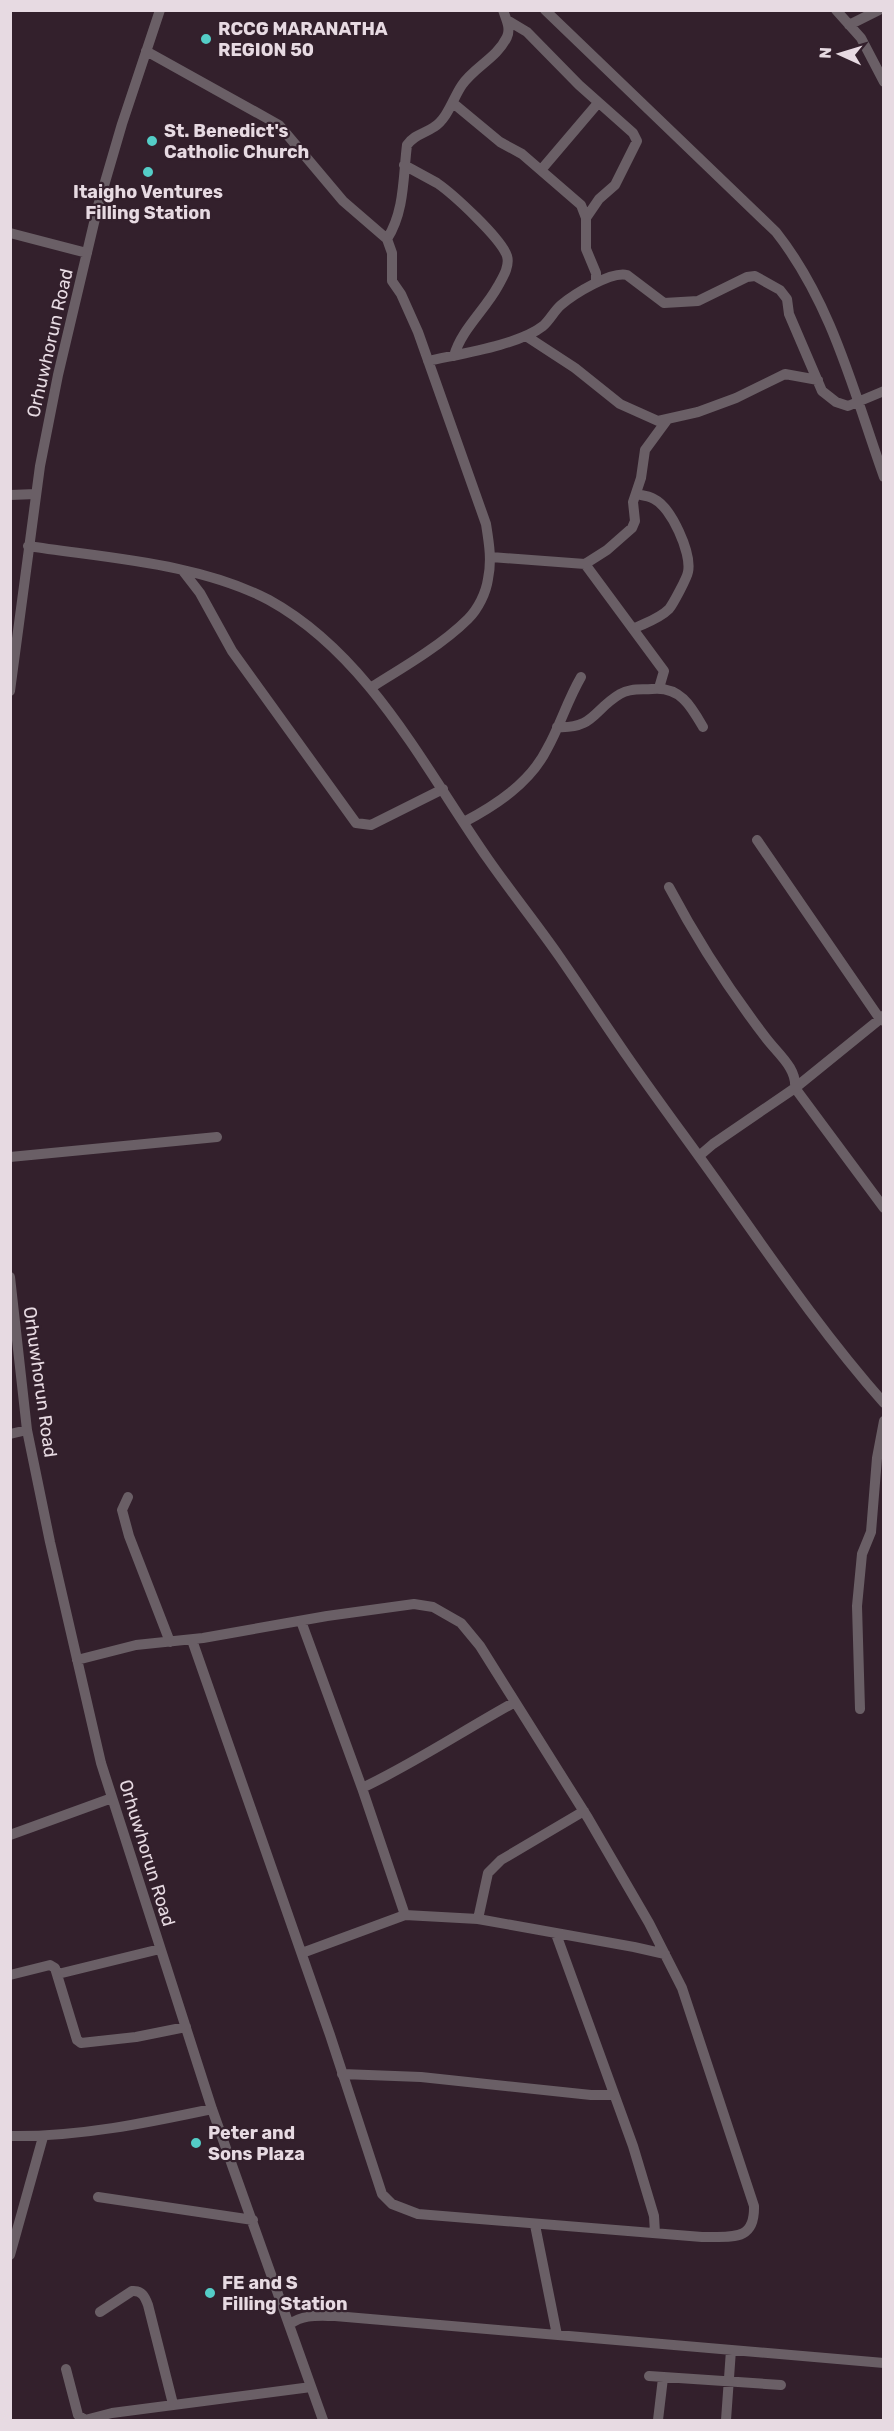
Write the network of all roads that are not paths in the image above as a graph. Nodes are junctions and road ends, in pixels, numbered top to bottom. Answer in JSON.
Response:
{"nodes":[{"id":1,"x":160,"y":10,"type":"edge"},
{"id":2,"x":545,"y":10,"type":"edge"},
{"id":3,"x":836,"y":10,"type":"edge"},
{"id":4,"x":879,"y":10,"type":"edge"},
{"id":5,"x":505,"y":15,"type":"edge"},
{"id":6,"x":849,"y":25,"type":"junction"},
{"id":7,"x":146,"y":51,"type":"junction"},
{"id":8,"x":884,"y":82,"type":"edge"},
{"id":9,"x":453,"y":103,"type":"junction"},
{"id":10,"x":598,"y":103,"type":"junction"},
{"id":11,"x":404,"y":165,"type":"junction"},
{"id":12,"x":541,"y":170,"type":"junction"},
{"id":13,"x":586,"y":218,"type":"junction"},
{"id":14,"x":10,"y":233,"type":"edge"},
{"id":15,"x":387,"y":238,"type":"junction"},
{"id":16,"x":87,"y":253,"type":"junction"},
{"id":17,"x":596,"y":282,"type":"junction"},
{"id":18,"x":526,"y":336,"type":"junction"},
{"id":19,"x":453,"y":356,"type":"junction"},
{"id":20,"x":428,"y":361,"type":"junction"},
{"id":21,"x":818,"y":380,"type":"junction"},
{"id":22,"x":884,"y":391,"type":"edge"},
{"id":23,"x":858,"y":403,"type":"junction"},
{"id":24,"x":667,"y":420,"type":"junction"},
{"id":25,"x":884,"y":477,"type":"edge"},
{"id":26,"x":36,"y":494,"type":"junction"},
{"id":27,"x":636,"y":494,"type":"junction"},
{"id":28,"x":10,"y":495,"type":"edge"},
{"id":29,"x":28,"y":546,"type":"junction"},
{"id":30,"x":491,"y":557,"type":"junction"},
{"id":31,"x":585,"y":564,"type":"junction"},
{"id":32,"x":183,"y":571,"type":"junction"},
{"id":33,"x":633,"y":629,"type":"junction"},
{"id":34,"x":580,"y":677,"type":"dead end"},
{"id":35,"x":370,"y":688,"type":"junction"},
{"id":36,"x":659,"y":688,"type":"junction"},
{"id":37,"x":10,"y":691,"type":"edge"},
{"id":38,"x":557,"y":727,"type":"junction"},
{"id":39,"x":704,"y":728,"type":"dead end"},
{"id":40,"x":443,"y":789,"type":"junction"},
{"id":41,"x":464,"y":822,"type":"junction"},
{"id":42,"x":757,"y":840,"type":"dead end"},
{"id":43,"x":669,"y":887,"type":"dead end"},
{"id":44,"x":882,"y":1019,"type":"edge"},
{"id":45,"x":795,"y":1088,"type":"junction"},
{"id":46,"x":217,"y":1137,"type":"dead end"},
{"id":47,"x":699,"y":1156,"type":"junction"},
{"id":48,"x":10,"y":1157,"type":"edge"},
{"id":49,"x":884,"y":1208,"type":"edge"},
{"id":50,"x":10,"y":1277,"type":"edge"},
{"id":51,"x":13,"y":1323,"type":"edge"},
{"id":52,"x":884,"y":1403,"type":"edge"},
{"id":53,"x":884,"y":1421,"type":"edge"},
{"id":54,"x":27,"y":1430,"type":"junction"},
{"id":55,"x":10,"y":1434,"type":"edge"},
{"id":56,"x":128,"y":1497,"type":"dead end"},
{"id":57,"x":301,"y":1621,"type":"junction"},
{"id":58,"x":192,"y":1640,"type":"junction"},
{"id":59,"x":170,"y":1642,"type":"junction"},
{"id":60,"x":76,"y":1660,"type":"junction"},
{"id":61,"x":515,"y":1702,"type":"junction"},
{"id":62,"x":860,"y":1709,"type":"dead end"},
{"id":63,"x":362,"y":1788,"type":"junction"},
{"id":64,"x":112,"y":1798,"type":"junction"},
{"id":65,"x":584,"y":1811,"type":"junction"},
{"id":66,"x":10,"y":1834,"type":"edge"},
{"id":67,"x":405,"y":1916,"type":"junction"},
{"id":68,"x":478,"y":1919,"type":"junction"},
{"id":69,"x":654,"y":1932,"type":"junction"},
{"id":70,"x":556,"y":1934,"type":"junction"},
{"id":71,"x":634,"y":1947,"type":"junction"},
{"id":72,"x":160,"y":1949,"type":"junction"},
{"id":73,"x":302,"y":1953,"type":"junction"},
{"id":74,"x":665,"y":1954,"type":"junction"},
{"id":75,"x":58,"y":1974,"type":"junction"},
{"id":76,"x":10,"y":1975,"type":"edge"},
{"id":77,"x":186,"y":2028,"type":"junction"},
{"id":78,"x":342,"y":2074,"type":"junction"},
{"id":79,"x":613,"y":2095,"type":"junction"},
{"id":80,"x":212,"y":2109,"type":"junction"},
{"id":81,"x":10,"y":2136,"type":"edge"},
{"id":82,"x":43,"y":2137,"type":"junction"},
{"id":83,"x":98,"y":2197,"type":"dead end"},
{"id":84,"x":253,"y":2220,"type":"junction"},
{"id":85,"x":535,"y":2225,"type":"junction"},
{"id":86,"x":655,"y":2234,"type":"junction"},
{"id":87,"x":13,"y":2235,"type":"edge"},
{"id":88,"x":10,"y":2255,"type":"edge"},
{"id":89,"x":100,"y":2312,"type":"dead end"},
{"id":90,"x":290,"y":2324,"type":"junction"},
{"id":91,"x":557,"y":2335,"type":"junction"},
{"id":92,"x":731,"y":2350,"type":"junction"},
{"id":93,"x":884,"y":2363,"type":"edge"},
{"id":94,"x":66,"y":2369,"type":"dead end"},
{"id":95,"x":649,"y":2376,"type":"dead end"},
{"id":96,"x":663,"y":2378,"type":"junction"},
{"id":97,"x":729,"y":2381,"type":"junction"},
{"id":98,"x":780,"y":2385,"type":"dead end"},
{"id":99,"x":311,"y":2387,"type":"junction"},
{"id":100,"x":173,"y":2404,"type":"junction"},
{"id":101,"x":323,"y":2421,"type":"edge"},
{"id":102,"x":658,"y":2421,"type":"edge"},
{"id":103,"x":726,"y":2421,"type":"edge"}],
"edges":[{"from":1,"to":7,"type":"street","name":"Orhuwhorun Road"},
{"from":2,"to":23,"type":"street"},
{"from":3,"to":6,"type":"street"},
{"from":4,"to":6,"type":"street"},
{"from":5,"to":9,"type":"street"},
{"from":5,"to":10,"type":"street"},
{"from":6,"to":8,"type":"street"},
{"from":7,"to":15,"type":"street"},
{"from":7,"to":16,"type":"street","name":"Orhuwhorun Road"},
{"from":9,"to":11,"type":"street"},
{"from":9,"to":12,"type":"street"},
{"from":10,"to":12,"type":"street"},
{"from":10,"to":13,"type":"street"},
{"from":11,"to":15,"type":"street"},
{"from":11,"to":19,"type":"street"},
{"from":12,"to":13,"type":"street"},
{"from":13,"to":17,"type":"street"},
{"from":14,"to":16,"type":"street"},
{"from":15,"to":20,"type":"street"},
{"from":16,"to":26,"type":"street","name":"Orhuwhorun Road"},
{"from":17,"to":18,"type":"street"},
{"from":17,"to":21,"type":"street"},
{"from":18,"to":19,"type":"street"},
{"from":18,"to":24,"type":"street"},
{"from":19,"to":20,"type":"street"},
{"from":20,"to":30,"type":"street"},
{"from":21,"to":23,"type":"street"},
{"from":21,"to":24,"type":"street"},
{"from":22,"to":23,"type":"street"},
{"from":23,"to":25,"type":"street"},
{"from":24,"to":27,"type":"street"},
{"from":26,"to":28,"type":"street"},
{"from":26,"to":29,"type":"street","name":"Orhuwhorun Road"},
{"from":27,"to":31,"type":"street"},
{"from":27,"to":33,"type":"street"},
{"from":29,"to":32,"type":"street"},
{"from":29,"to":37,"type":"street","name":"Orhuwhorun Road"},
{"from":30,"to":31,"type":"street"},
{"from":30,"to":35,"type":"street"},
{"from":31,"to":33,"type":"street"},
{"from":32,"to":35,"type":"street"},
{"from":32,"to":40,"type":"street"},
{"from":33,"to":36,"type":"street"},
{"from":34,"to":38,"type":"street"},
{"from":35,"to":40,"type":"street"},
{"from":36,"to":38,"type":"street"},
{"from":36,"to":39,"type":"street"},
{"from":38,"to":41,"type":"street"},
{"from":40,"to":41,"type":"street"},
{"from":41,"to":47,"type":"street"},
{"from":42,"to":44,"type":"street"},
{"from":43,"to":45,"type":"street"},
{"from":44,"to":45,"type":"street"},
{"from":45,"to":47,"type":"street"},
{"from":45,"to":49,"type":"street"},
{"from":46,"to":48,"type":"street"},
{"from":47,"to":52,"type":"street"},
{"from":50,"to":51,"type":"street","name":"Orhuwhorun Road"},
{"from":51,"to":54,"type":"street","name":"Orhuwhorun Road"},
{"from":53,"to":62,"type":"street"},
{"from":54,"to":55,"type":"street"},
{"from":54,"to":60,"type":"street","name":"Orhuwhorun Road"},
{"from":56,"to":59,"type":"street"},
{"from":57,"to":58,"type":"street"},
{"from":57,"to":61,"type":"street"},
{"from":57,"to":63,"type":"street"},
{"from":58,"to":59,"type":"street"},
{"from":58,"to":73,"type":"street"},
{"from":59,"to":60,"type":"street"},
{"from":60,"to":64,"type":"street","name":"Orhuwhorun Road"},
{"from":61,"to":63,"type":"street"},
{"from":61,"to":65,"type":"street"},
{"from":63,"to":67,"type":"street"},
{"from":64,"to":66,"type":"street"},
{"from":64,"to":72,"type":"street","name":"Orhuwhorun Road"},
{"from":65,"to":68,"type":"street"},
{"from":65,"to":69,"type":"street"},
{"from":67,"to":68,"type":"street"},
{"from":67,"to":73,"type":"street"},
{"from":68,"to":70,"type":"street"},
{"from":69,"to":71,"type":"street"},
{"from":69,"to":74,"type":"street"},
{"from":70,"to":71,"type":"street"},
{"from":70,"to":79,"type":"street"},
{"from":71,"to":74,"type":"street"},
{"from":72,"to":75,"type":"street"},
{"from":72,"to":77,"type":"street","name":"Orhuwhorun Road"},
{"from":73,"to":78,"type":"street"},
{"from":74,"to":86,"type":"street"},
{"from":75,"to":76,"type":"street"},
{"from":75,"to":77,"type":"street"},
{"from":77,"to":80,"type":"street","name":"Orhuwhorun Road"},
{"from":78,"to":79,"type":"street"},
{"from":78,"to":85,"type":"street"},
{"from":79,"to":86,"type":"street"},
{"from":80,"to":82,"type":"street"},
{"from":80,"to":84,"type":"street","name":"Orhuwhorun Road"},
{"from":81,"to":82,"type":"street"},
{"from":82,"to":87,"type":"street"},
{"from":83,"to":84,"type":"street"},
{"from":84,"to":90,"type":"street","name":"Orhuwhorun Road"},
{"from":85,"to":86,"type":"street"},
{"from":85,"to":91,"type":"street"},
{"from":87,"to":88,"type":"street"},
{"from":89,"to":100,"type":"street"},
{"from":90,"to":91,"type":"street"},
{"from":90,"to":99,"type":"street","name":"Orhuwhorun Road"},
{"from":91,"to":92,"type":"street"},
{"from":92,"to":93,"type":"street"},
{"from":92,"to":97,"type":"street"},
{"from":94,"to":100,"type":"street"},
{"from":95,"to":96,"type":"street"},
{"from":96,"to":97,"type":"street"},
{"from":96,"to":102,"type":"street"},
{"from":97,"to":98,"type":"street"},
{"from":97,"to":103,"type":"street"},
{"from":99,"to":100,"type":"street"},
{"from":99,"to":101,"type":"street","name":"Orhuwhorun Road"}]}
